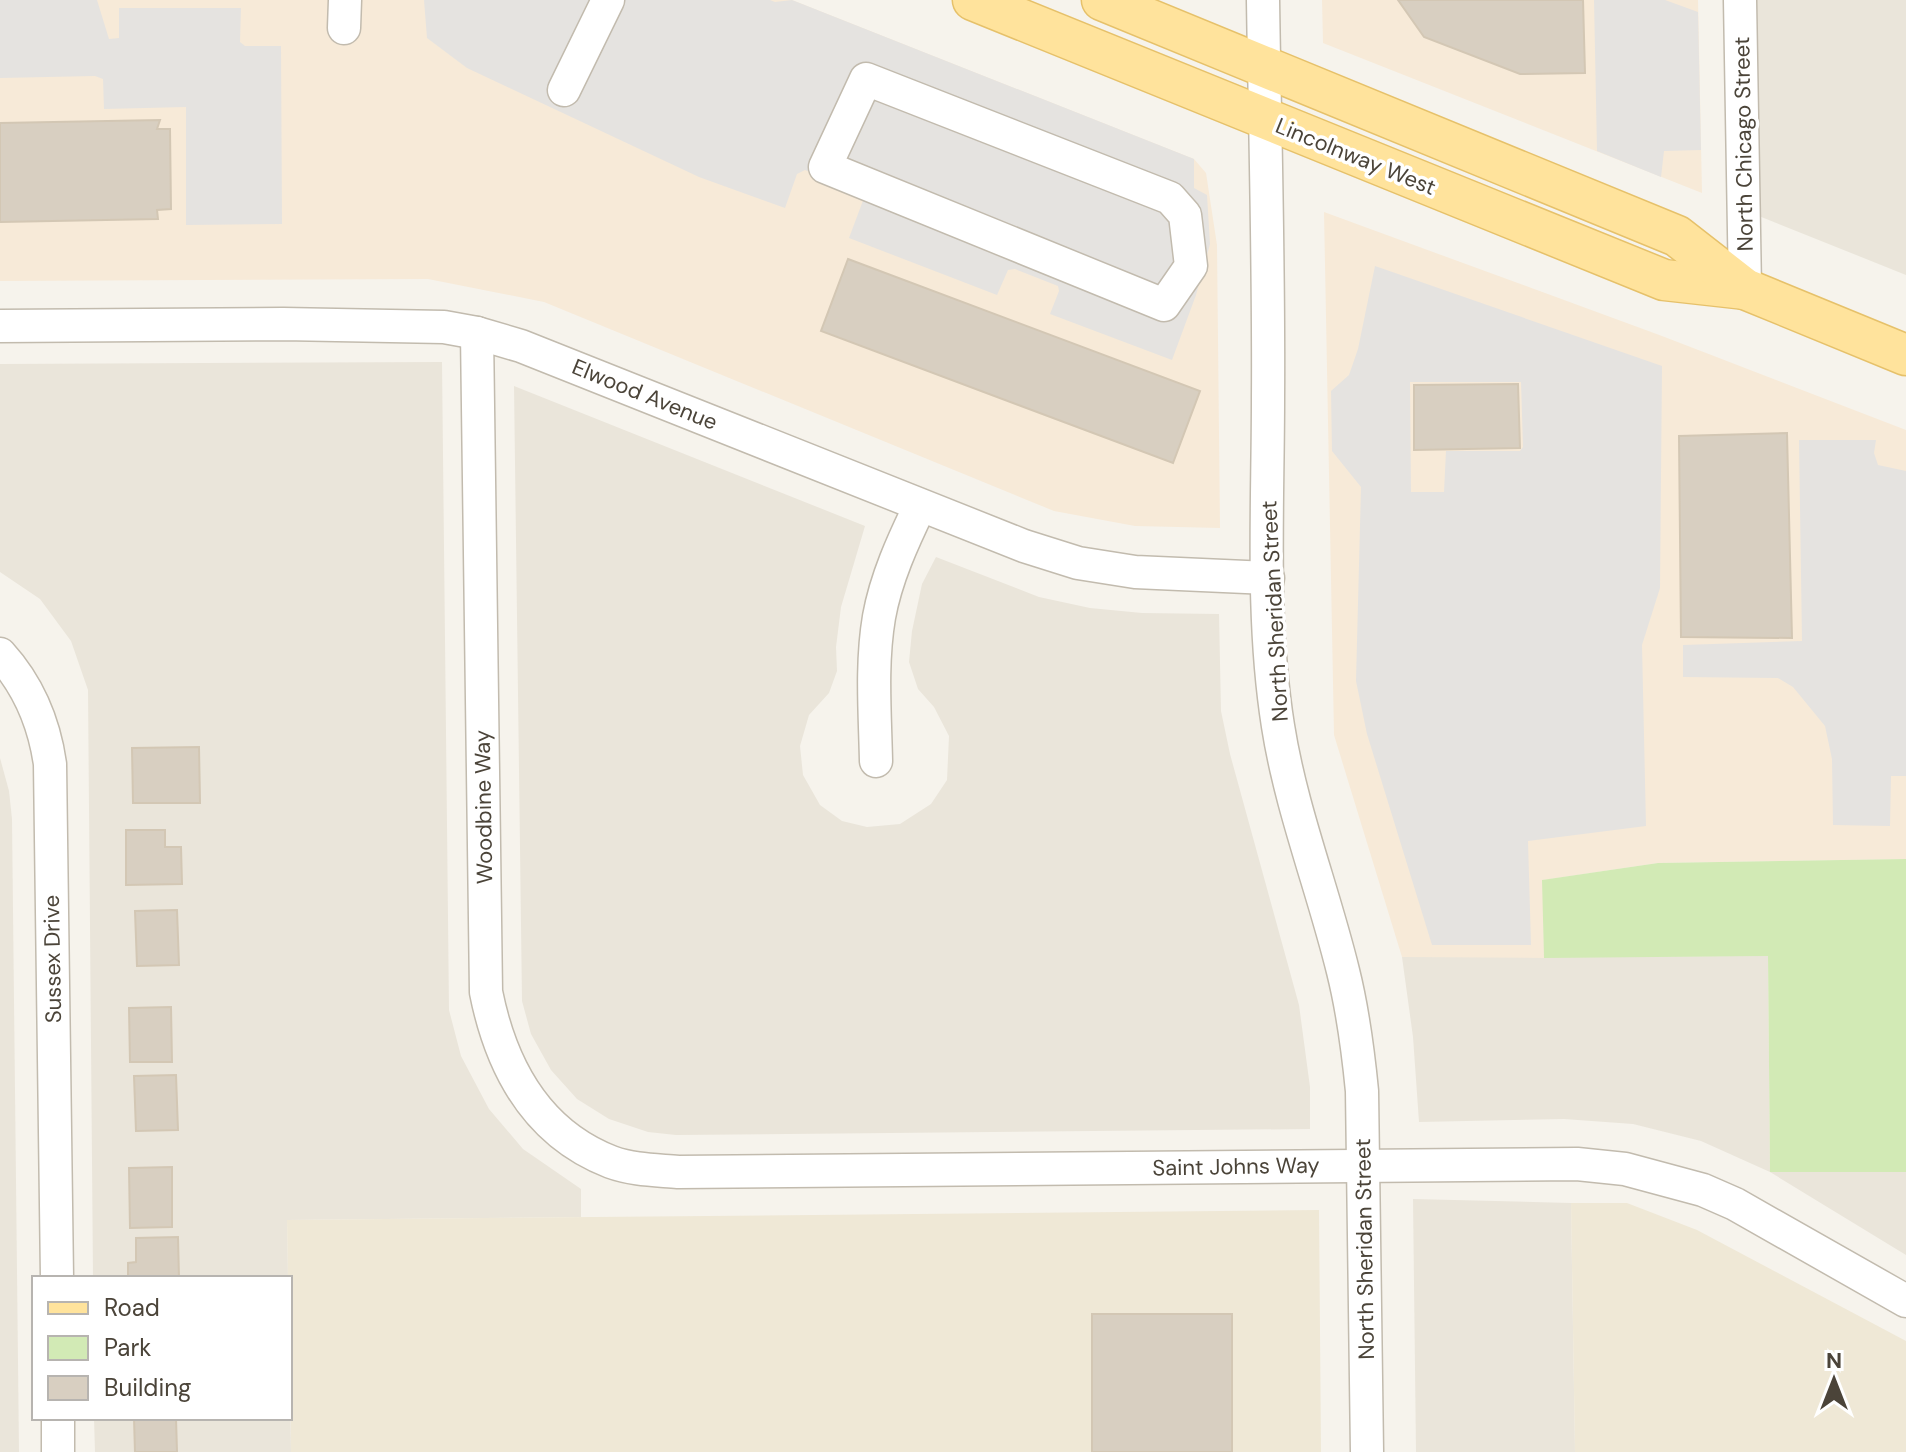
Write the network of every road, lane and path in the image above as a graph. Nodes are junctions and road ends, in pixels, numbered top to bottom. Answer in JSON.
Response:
{"nodes":[{"id":1,"x":608,"y":0,"type":"edge"},
{"id":2,"x":973,"y":0,"type":"edge"},
{"id":3,"x":1102,"y":0,"type":"edge"},
{"id":4,"x":1263,"y":0,"type":"edge"},
{"id":5,"x":1740,"y":0,"type":"edge"},
{"id":6,"x":1264,"y":66,"type":"junction"},
{"id":7,"x":564,"y":90,"type":"dead end"},
{"id":8,"x":1267,"y":120,"type":"junction"},
{"id":9,"x":1191,"y":266,"type":"joint"},
{"id":10,"x":1745,"y":289,"type":"junction"},
{"id":11,"x":0,"y":326,"type":"edge"},
{"id":12,"x":477,"y":333,"type":"junction"},
{"id":13,"x":1906,"y":355,"type":"edge"},
{"id":14,"x":920,"y":506,"type":"junction"},
{"id":15,"x":1268,"y":578,"type":"junction"},
{"id":16,"x":0,"y":654,"type":"edge"},
{"id":17,"x":876,"y":761,"type":"dead end"},
{"id":18,"x":1364,"y":1165,"type":"junction"},
{"id":19,"x":678,"y":1172,"type":"joint"},
{"id":20,"x":57,"y":1276,"type":"edge"},
{"id":21,"x":1906,"y":1301,"type":"edge"},
{"id":22,"x":58,"y":1420,"type":"edge"},
{"id":23,"x":58,"y":1452,"type":"edge"},
{"id":24,"x":1367,"y":1452,"type":"edge"}],
"edges":[{"from":1,"to":7,"type":"street"},
{"from":2,"to":8,"type":"main road","name":"Lincolnway West"},
{"from":3,"to":6,"type":"main road","name":"Lincolnway West"},
{"from":4,"to":6,"type":"street","name":"North Sheridan Street"},
{"from":5,"to":10,"type":"street","name":"North Chicago Street"},
{"from":6,"to":8,"type":"street","name":"North Sheridan Street"},
{"from":6,"to":10,"type":"main road","name":"Lincolnway West"},
{"from":8,"to":10,"type":"main road","name":"Lincolnway West"},
{"from":8,"to":15,"type":"street","name":"North Sheridan Street"},
{"from":9,"to":9,"type":"street"},
{"from":10,"to":13,"type":"main road","name":"Lincolnway West"},
{"from":11,"to":12,"type":"street","name":"Elwood Avenue"},
{"from":12,"to":14,"type":"street","name":"Elwood Avenue"},
{"from":12,"to":19,"type":"street","name":"Woodbine Way"},
{"from":14,"to":15,"type":"street","name":"Elwood Avenue"},
{"from":14,"to":17,"type":"street"},
{"from":15,"to":18,"type":"street","name":"North Sheridan Street"},
{"from":16,"to":20,"type":"street","name":"Sussex Drive"},
{"from":18,"to":19,"type":"street","name":"Saint Johns Way"},
{"from":18,"to":21,"type":"street","name":"Saint Johns Way"},
{"from":18,"to":24,"type":"street","name":"North Sheridan Street"},
{"from":22,"to":23,"type":"street"}]}
